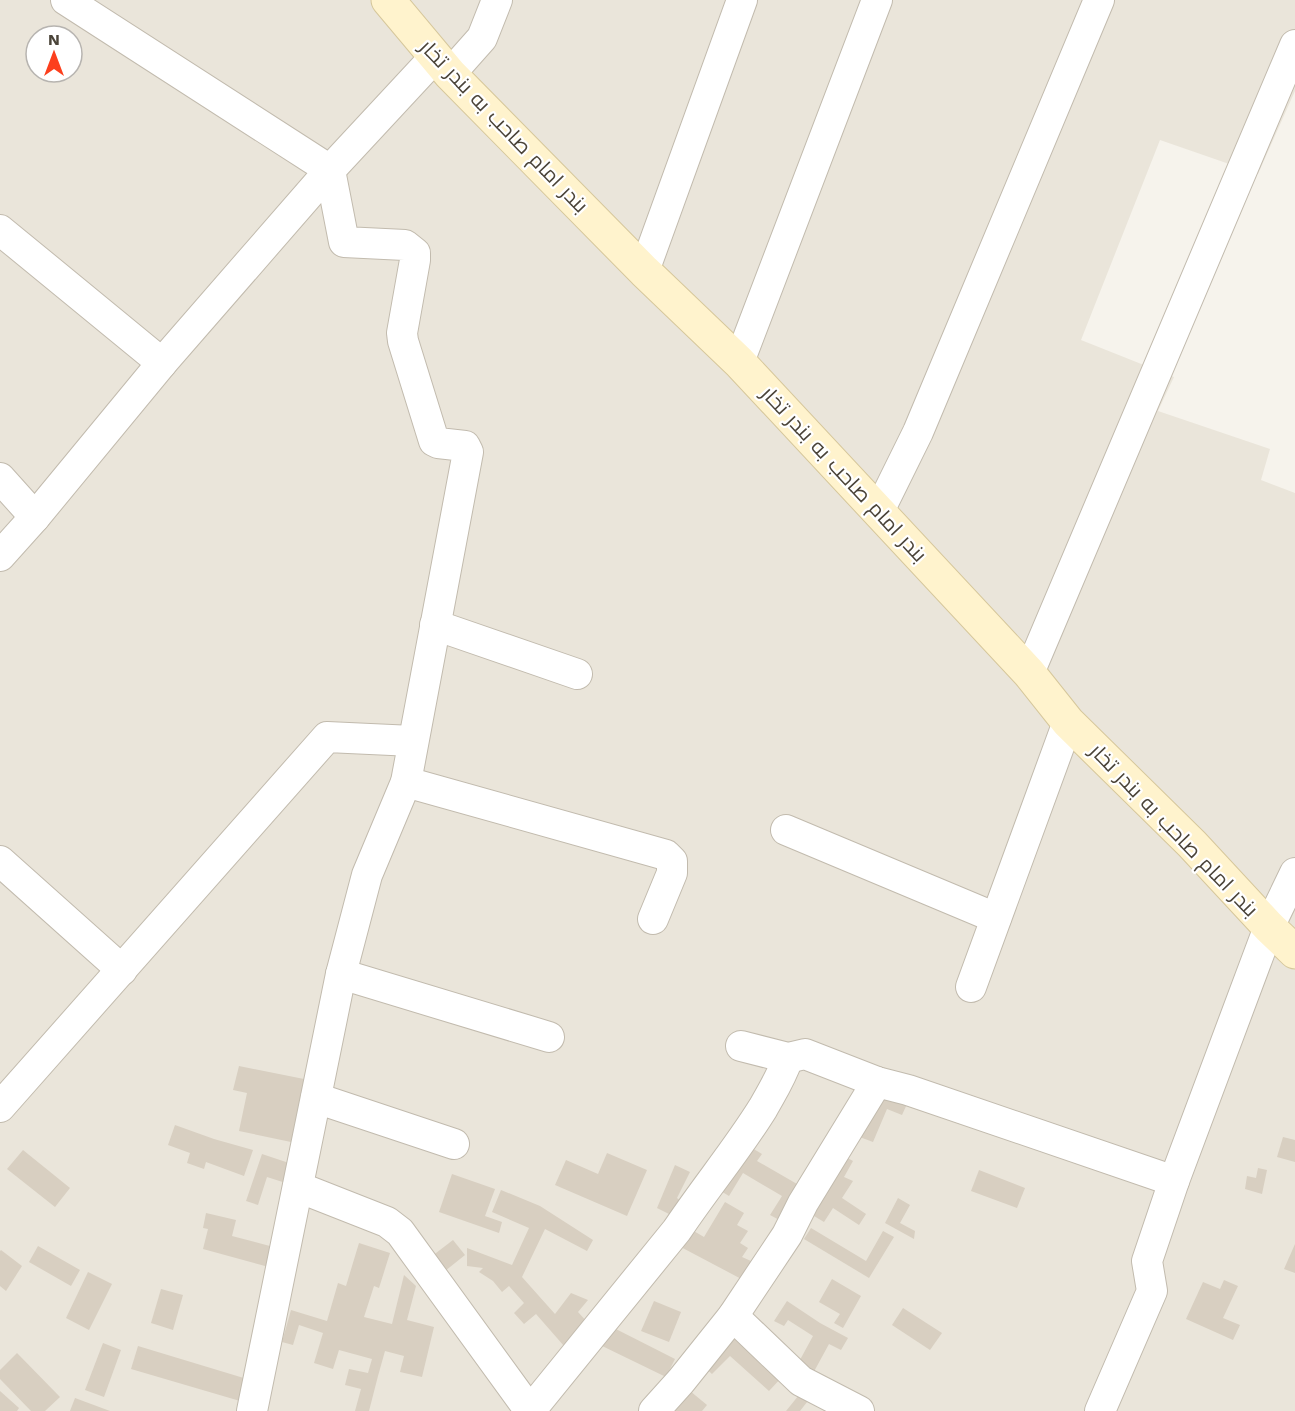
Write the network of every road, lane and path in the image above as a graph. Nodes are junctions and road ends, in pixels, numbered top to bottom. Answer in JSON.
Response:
{"nodes":[{"id":1,"x":66,"y":0,"type":"edge"},
{"id":2,"x":388,"y":0,"type":"edge"},
{"id":3,"x":497,"y":0,"type":"edge"},
{"id":4,"x":742,"y":0,"type":"edge"},
{"id":5,"x":877,"y":0,"type":"edge"},
{"id":6,"x":1099,"y":0,"type":"edge"},
{"id":7,"x":1295,"y":45,"type":"edge"},
{"id":8,"x":442,"y":65,"type":"junction"},
{"id":9,"x":330,"y":170,"type":"junction"},
{"id":10,"x":0,"y":230,"type":"edge"},
{"id":11,"x":644,"y":271,"type":"junction"},
{"id":12,"x":740,"y":362,"type":"junction"},
{"id":13,"x":162,"y":363,"type":"junction"},
{"id":14,"x":0,"y":478,"type":"edge"},
{"id":15,"x":879,"y":511,"type":"junction"},
{"id":16,"x":35,"y":517,"type":"junction"},
{"id":17,"x":0,"y":556,"type":"edge"},
{"id":18,"x":435,"y":625,"type":"junction"},
{"id":19,"x":1029,"y":673,"type":"junction"},
{"id":20,"x":578,"y":674,"type":"dead end"},
{"id":21,"x":1068,"y":722,"type":"junction"},
{"id":22,"x":413,"y":741,"type":"junction"},
{"id":23,"x":406,"y":782,"type":"junction"},
{"id":24,"x":786,"y":830,"type":"dead end"},
{"id":25,"x":0,"y":861,"type":"edge"},
{"id":26,"x":1295,"y":873,"type":"edge"},
{"id":27,"x":996,"y":918,"type":"junction"},
{"id":28,"x":653,"y":919,"type":"dead end"},
{"id":29,"x":1269,"y":927,"type":"junction"},
{"id":30,"x":1295,"y":952,"type":"edge"},
{"id":31,"x":122,"y":970,"type":"junction"},
{"id":32,"x":341,"y":974,"type":"junction"},
{"id":33,"x":971,"y":987,"type":"dead end"},
{"id":34,"x":549,"y":1036,"type":"dead end"},
{"id":35,"x":741,"y":1046,"type":"dead end"},
{"id":36,"x":788,"y":1058,"type":"junction"},
{"id":37,"x":876,"y":1082,"type":"junction"},
{"id":38,"x":316,"y":1098,"type":"junction"},
{"id":39,"x":0,"y":1107,"type":"edge"},
{"id":40,"x":454,"y":1144,"type":"dead end"},
{"id":41,"x":1174,"y":1181,"type":"junction"},
{"id":42,"x":298,"y":1188,"type":"junction"},
{"id":43,"x":734,"y":1316,"type":"junction"},
{"id":44,"x":252,"y":1411,"type":"edge"},
{"id":45,"x":530,"y":1411,"type":"edge"},
{"id":46,"x":654,"y":1411,"type":"edge"},
{"id":47,"x":859,"y":1411,"type":"edge"},
{"id":48,"x":1100,"y":1411,"type":"edge"}],
"edges":[{"from":1,"to":9,"type":"street"},
{"from":2,"to":8,"type":"main road","name":"بندر امام صاحب به بندر تخار"},
{"from":3,"to":8,"type":"street"},
{"from":4,"to":11,"type":"street"},
{"from":5,"to":12,"type":"street"},
{"from":6,"to":15,"type":"street"},
{"from":7,"to":19,"type":"street"},
{"from":8,"to":9,"type":"street"},
{"from":8,"to":11,"type":"main road","name":"بندر امام صاحب به بندر تخار"},
{"from":9,"to":13,"type":"street"},
{"from":9,"to":18,"type":"street"},
{"from":10,"to":13,"type":"street"},
{"from":11,"to":12,"type":"main road","name":"بندر امام صاحب به بندر تخار"},
{"from":12,"to":15,"type":"main road","name":"بندر امام صاحب به بندر تخار"},
{"from":13,"to":16,"type":"street"},
{"from":14,"to":16,"type":"street"},
{"from":15,"to":19,"type":"main road","name":"بندر امام صاحب به بندر تخار"},
{"from":16,"to":17,"type":"street"},
{"from":18,"to":20,"type":"street"},
{"from":18,"to":22,"type":"street"},
{"from":19,"to":21,"type":"main road","name":"بندر امام صاحب به بندر تخار"},
{"from":21,"to":27,"type":"street"},
{"from":21,"to":29,"type":"main road","name":"بندر امام صاحب به بندر تخار"},
{"from":22,"to":23,"type":"street"},
{"from":22,"to":31,"type":"street"},
{"from":23,"to":28,"type":"street"},
{"from":23,"to":32,"type":"street"},
{"from":24,"to":27,"type":"street"},
{"from":25,"to":31,"type":"street"},
{"from":26,"to":29,"type":"street"},
{"from":27,"to":33,"type":"street"},
{"from":29,"to":30,"type":"main road","name":"بندر امام صاحب به بندر تخار"},
{"from":29,"to":41,"type":"street"},
{"from":31,"to":39,"type":"street"},
{"from":32,"to":34,"type":"street"},
{"from":32,"to":38,"type":"street"},
{"from":35,"to":36,"type":"street"},
{"from":36,"to":37,"type":"street"},
{"from":36,"to":45,"type":"street"},
{"from":37,"to":41,"type":"street"},
{"from":37,"to":43,"type":"street"},
{"from":38,"to":40,"type":"street"},
{"from":38,"to":42,"type":"street"},
{"from":41,"to":48,"type":"street"},
{"from":42,"to":44,"type":"street"},
{"from":42,"to":45,"type":"street"},
{"from":43,"to":46,"type":"street"},
{"from":43,"to":47,"type":"street"}]}
